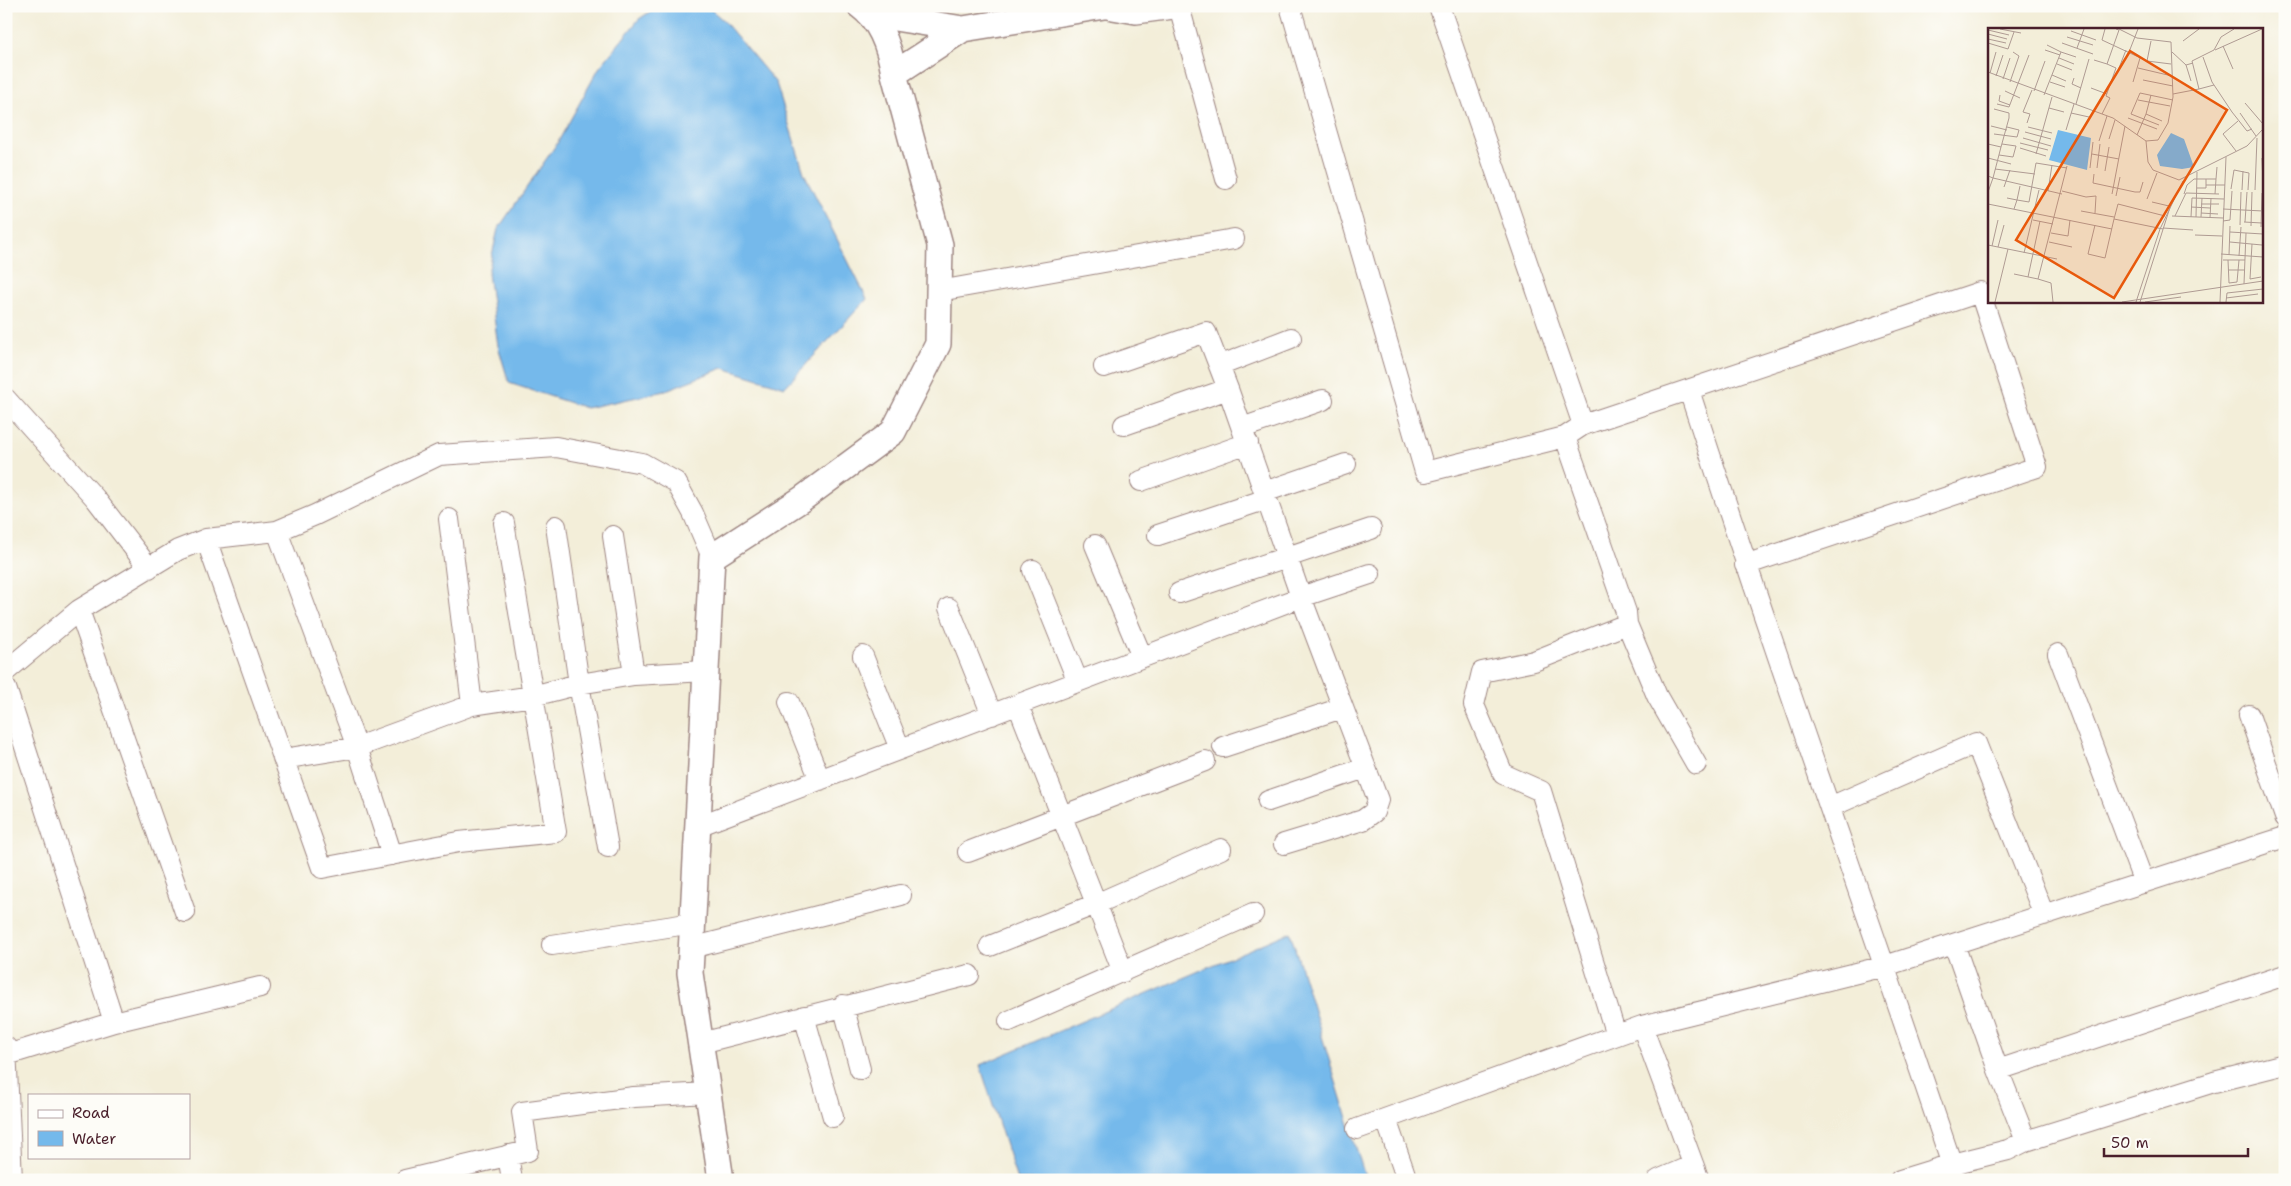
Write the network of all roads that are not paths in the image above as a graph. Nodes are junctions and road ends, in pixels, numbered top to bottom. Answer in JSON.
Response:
{"nodes":[{"id":1,"x":1105,"y":6,"type":"edge"},
{"id":2,"x":1173,"y":6,"type":"edge"},
{"id":3,"x":1179,"y":6,"type":"edge"},
{"id":4,"x":1290,"y":6,"type":"edge"},
{"id":5,"x":1440,"y":6,"type":"edge"},
{"id":6,"x":865,"y":10,"type":"edge"},
{"id":7,"x":963,"y":29,"type":"junction"},
{"id":8,"x":894,"y":74,"type":"junction"},
{"id":9,"x":1226,"y":180,"type":"dead end"},
{"id":10,"x":1234,"y":239,"type":"dead end"},
{"id":11,"x":939,"y":291,"type":"junction"},
{"id":12,"x":1291,"y":338,"type":"dead end"},
{"id":13,"x":1219,"y":366,"type":"junction"},
{"id":14,"x":1104,"y":367,"type":"dead end"},
{"id":15,"x":1228,"y":389,"type":"junction"},
{"id":16,"x":1689,"y":390,"type":"junction"},
{"id":17,"x":6,"y":399,"type":"edge"},
{"id":18,"x":1323,"y":400,"type":"dead end"},
{"id":19,"x":1124,"y":425,"type":"dead end"},
{"id":20,"x":1583,"y":425,"type":"junction"},
{"id":21,"x":1245,"y":435,"type":"junction"},
{"id":22,"x":1565,"y":437,"type":"junction"},
{"id":23,"x":1346,"y":464,"type":"dead end"},
{"id":24,"x":1141,"y":481,"type":"dead end"},
{"id":25,"x":1266,"y":495,"type":"junction"},
{"id":26,"x":449,"y":519,"type":"dead end"},
{"id":27,"x":504,"y":522,"type":"dead end"},
{"id":28,"x":556,"y":526,"type":"dead end"},
{"id":29,"x":1371,"y":529,"type":"dead end"},
{"id":30,"x":277,"y":531,"type":"junction"},
{"id":31,"x":1158,"y":535,"type":"dead end"},
{"id":32,"x":613,"y":536,"type":"dead end"},
{"id":33,"x":206,"y":539,"type":"junction"},
{"id":34,"x":1095,"y":544,"type":"dead end"},
{"id":35,"x":712,"y":557,"type":"junction"},
{"id":36,"x":1287,"y":557,"type":"junction"},
{"id":37,"x":1745,"y":565,"type":"junction"},
{"id":38,"x":149,"y":568,"type":"junction"},
{"id":39,"x":1033,"y":570,"type":"dead end"},
{"id":40,"x":1370,"y":574,"type":"dead end"},
{"id":41,"x":1179,"y":593,"type":"dead end"},
{"id":42,"x":1301,"y":597,"type":"junction"},
{"id":43,"x":949,"y":608,"type":"dead end"},
{"id":44,"x":79,"y":610,"type":"junction"},
{"id":45,"x":1626,"y":624,"type":"junction"},
{"id":46,"x":2058,"y":654,"type":"dead end"},
{"id":47,"x":863,"y":656,"type":"dead end"},
{"id":48,"x":1142,"y":657,"type":"junction"},
{"id":49,"x":6,"y":671,"type":"edge"},
{"id":50,"x":706,"y":671,"type":"junction"},
{"id":51,"x":634,"y":675,"type":"junction"},
{"id":52,"x":1078,"y":682,"type":"junction"},
{"id":53,"x":579,"y":684,"type":"junction"},
{"id":54,"x":6,"y":688,"type":"edge"},
{"id":55,"x":533,"y":696,"type":"junction"},
{"id":56,"x":789,"y":702,"type":"dead end"},
{"id":57,"x":472,"y":705,"type":"junction"},
{"id":58,"x":1018,"y":705,"type":"junction"},
{"id":59,"x":1342,"y":708,"type":"junction"},
{"id":60,"x":992,"y":715,"type":"junction"},
{"id":61,"x":2249,"y":715,"type":"dead end"},
{"id":62,"x":1223,"y":747,"type":"dead end"},
{"id":63,"x":357,"y":748,"type":"junction"},
{"id":64,"x":900,"y":749,"type":"junction"},
{"id":65,"x":283,"y":759,"type":"junction"},
{"id":66,"x":1205,"y":761,"type":"dead end"},
{"id":67,"x":1696,"y":764,"type":"dead end"},
{"id":68,"x":1365,"y":768,"type":"junction"},
{"id":69,"x":820,"y":780,"type":"junction"},
{"id":70,"x":1268,"y":801,"type":"dead end"},
{"id":71,"x":1830,"y":807,"type":"junction"},
{"id":72,"x":1062,"y":816,"type":"junction"},
{"id":73,"x":2285,"y":817,"type":"edge"},
{"id":74,"x":698,"y":826,"type":"junction"},
{"id":75,"x":2285,"y":837,"type":"edge"},
{"id":76,"x":1284,"y":844,"type":"dead end"},
{"id":77,"x":608,"y":847,"type":"dead end"},
{"id":78,"x":1221,"y":849,"type":"dead end"},
{"id":79,"x":968,"y":852,"type":"dead end"},
{"id":80,"x":392,"y":855,"type":"junction"},
{"id":81,"x":2144,"y":883,"type":"junction"},
{"id":82,"x":901,"y":895,"type":"dead end"},
{"id":83,"x":1096,"y":904,"type":"junction"},
{"id":84,"x":185,"y":912,"type":"dead end"},
{"id":85,"x":1253,"y":914,"type":"dead end"},
{"id":86,"x":2044,"y":915,"type":"junction"},
{"id":87,"x":692,"y":923,"type":"junction"},
{"id":88,"x":1954,"y":944,"type":"junction"},
{"id":89,"x":552,"y":945,"type":"dead end"},
{"id":90,"x":990,"y":946,"type":"dead end"},
{"id":91,"x":691,"y":948,"type":"junction"},
{"id":92,"x":1886,"y":966,"type":"junction"},
{"id":93,"x":1123,"y":972,"type":"junction"},
{"id":94,"x":969,"y":975,"type":"dead end"},
{"id":95,"x":2285,"y":975,"type":"edge"},
{"id":96,"x":260,"y":987,"type":"dead end"},
{"id":97,"x":843,"y":1005,"type":"junction"},
{"id":98,"x":804,"y":1016,"type":"junction"},
{"id":99,"x":1009,"y":1021,"type":"dead end"},
{"id":100,"x":114,"y":1022,"type":"junction"},
{"id":101,"x":1642,"y":1026,"type":"junction"},
{"id":102,"x":1616,"y":1035,"type":"junction"},
{"id":103,"x":701,"y":1043,"type":"junction"},
{"id":104,"x":7,"y":1051,"type":"edge"},
{"id":105,"x":2285,"y":1064,"type":"edge"},
{"id":106,"x":860,"y":1069,"type":"dead end"},
{"id":107,"x":1998,"y":1070,"type":"junction"},
{"id":108,"x":709,"y":1093,"type":"junction"},
{"id":109,"x":833,"y":1117,"type":"dead end"},
{"id":110,"x":1386,"y":1119,"type":"junction"},
{"id":111,"x":1357,"y":1129,"type":"dead end"},
{"id":112,"x":2026,"y":1141,"type":"junction"},
{"id":113,"x":508,"y":1155,"type":"junction"},
{"id":114,"x":1696,"y":1172,"type":"edge"},
{"id":115,"x":1954,"y":1172,"type":"edge"},
{"id":116,"x":12,"y":1180,"type":"edge"},
{"id":117,"x":405,"y":1180,"type":"edge"},
{"id":118,"x":512,"y":1180,"type":"edge"},
{"id":119,"x":721,"y":1180,"type":"edge"},
{"id":120,"x":1407,"y":1180,"type":"edge"},
{"id":121,"x":1658,"y":1180,"type":"edge"},
{"id":122,"x":1900,"y":1180,"type":"edge"}],
"edges":[{"from":1,"to":2,"type":"street"},
{"from":1,"to":7,"type":"street"},
{"from":3,"to":9,"type":"street"},
{"from":4,"to":22,"type":"street"},
{"from":5,"to":20,"type":"street"},
{"from":6,"to":7,"type":"street"},
{"from":6,"to":8,"type":"street"},
{"from":7,"to":8,"type":"street"},
{"from":8,"to":11,"type":"street"},
{"from":10,"to":11,"type":"street"},
{"from":11,"to":35,"type":"street"},
{"from":12,"to":13,"type":"street"},
{"from":13,"to":14,"type":"street"},
{"from":13,"to":15,"type":"street"},
{"from":15,"to":19,"type":"street"},
{"from":15,"to":21,"type":"street"},
{"from":16,"to":20,"type":"street"},
{"from":16,"to":37,"type":"street"},
{"from":16,"to":37,"type":"street"},
{"from":17,"to":38,"type":"street"},
{"from":18,"to":21,"type":"street"},
{"from":20,"to":22,"type":"street"},
{"from":21,"to":24,"type":"street"},
{"from":21,"to":25,"type":"street"},
{"from":22,"to":45,"type":"street"},
{"from":23,"to":25,"type":"street"},
{"from":25,"to":31,"type":"street"},
{"from":25,"to":36,"type":"street"},
{"from":26,"to":57,"type":"street"},
{"from":27,"to":55,"type":"street"},
{"from":28,"to":53,"type":"street"},
{"from":29,"to":36,"type":"street"},
{"from":30,"to":33,"type":"street"},
{"from":30,"to":35,"type":"street"},
{"from":30,"to":63,"type":"street"},
{"from":32,"to":51,"type":"street"},
{"from":33,"to":38,"type":"street"},
{"from":33,"to":65,"type":"street"},
{"from":34,"to":48,"type":"street"},
{"from":35,"to":50,"type":"street"},
{"from":36,"to":41,"type":"street"},
{"from":36,"to":42,"type":"street"},
{"from":37,"to":71,"type":"street"},
{"from":38,"to":44,"type":"street"},
{"from":39,"to":52,"type":"street"},
{"from":40,"to":42,"type":"street"},
{"from":42,"to":48,"type":"street"},
{"from":42,"to":59,"type":"street"},
{"from":43,"to":60,"type":"street"},
{"from":44,"to":49,"type":"street"},
{"from":44,"to":84,"type":"street"},
{"from":45,"to":67,"type":"street"},
{"from":45,"to":102,"type":"street"},
{"from":46,"to":81,"type":"street"},
{"from":47,"to":64,"type":"street"},
{"from":48,"to":52,"type":"street"},
{"from":50,"to":51,"type":"street"},
{"from":50,"to":74,"type":"street"},
{"from":51,"to":53,"type":"street"},
{"from":52,"to":58,"type":"street"},
{"from":53,"to":55,"type":"street"},
{"from":53,"to":77,"type":"street"},
{"from":54,"to":100,"type":"street"},
{"from":55,"to":57,"type":"street"},
{"from":55,"to":80,"type":"street"},
{"from":56,"to":69,"type":"street"},
{"from":57,"to":63,"type":"street"},
{"from":58,"to":60,"type":"street"},
{"from":58,"to":72,"type":"street"},
{"from":59,"to":62,"type":"street"},
{"from":59,"to":68,"type":"street"},
{"from":60,"to":64,"type":"street"},
{"from":61,"to":73,"type":"street"},
{"from":63,"to":65,"type":"street"},
{"from":63,"to":80,"type":"street"},
{"from":64,"to":69,"type":"street"},
{"from":65,"to":80,"type":"street"},
{"from":66,"to":72,"type":"street"},
{"from":68,"to":70,"type":"street"},
{"from":68,"to":76,"type":"street"},
{"from":69,"to":74,"type":"street"},
{"from":71,"to":86,"type":"street"},
{"from":71,"to":92,"type":"street"},
{"from":72,"to":79,"type":"street"},
{"from":72,"to":83,"type":"street"},
{"from":74,"to":87,"type":"street"},
{"from":75,"to":81,"type":"street"},
{"from":78,"to":83,"type":"street"},
{"from":81,"to":86,"type":"street"},
{"from":82,"to":91,"type":"street"},
{"from":83,"to":90,"type":"street"},
{"from":83,"to":93,"type":"street"},
{"from":85,"to":93,"type":"street"},
{"from":86,"to":88,"type":"street"},
{"from":87,"to":89,"type":"street"},
{"from":87,"to":91,"type":"street"},
{"from":88,"to":92,"type":"street"},
{"from":88,"to":107,"type":"street"},
{"from":91,"to":103,"type":"street"},
{"from":92,"to":101,"type":"street"},
{"from":92,"to":115,"type":"street"},
{"from":93,"to":99,"type":"street"},
{"from":94,"to":97,"type":"street"},
{"from":95,"to":107,"type":"street"},
{"from":96,"to":100,"type":"street"},
{"from":97,"to":98,"type":"street"},
{"from":97,"to":106,"type":"street"},
{"from":98,"to":103,"type":"street"},
{"from":98,"to":109,"type":"street"},
{"from":100,"to":104,"type":"street"},
{"from":101,"to":102,"type":"street"},
{"from":101,"to":114,"type":"street"},
{"from":102,"to":110,"type":"street"},
{"from":103,"to":108,"type":"street"},
{"from":104,"to":116,"type":"street"},
{"from":105,"to":112,"type":"street"},
{"from":107,"to":112,"type":"street"},
{"from":108,"to":113,"type":"street"},
{"from":108,"to":119,"type":"street"},
{"from":110,"to":111,"type":"street"},
{"from":110,"to":120,"type":"street"},
{"from":112,"to":115,"type":"street"},
{"from":113,"to":117,"type":"street"},
{"from":113,"to":118,"type":"street"},
{"from":114,"to":121,"type":"street"},
{"from":115,"to":122,"type":"street"}]}
